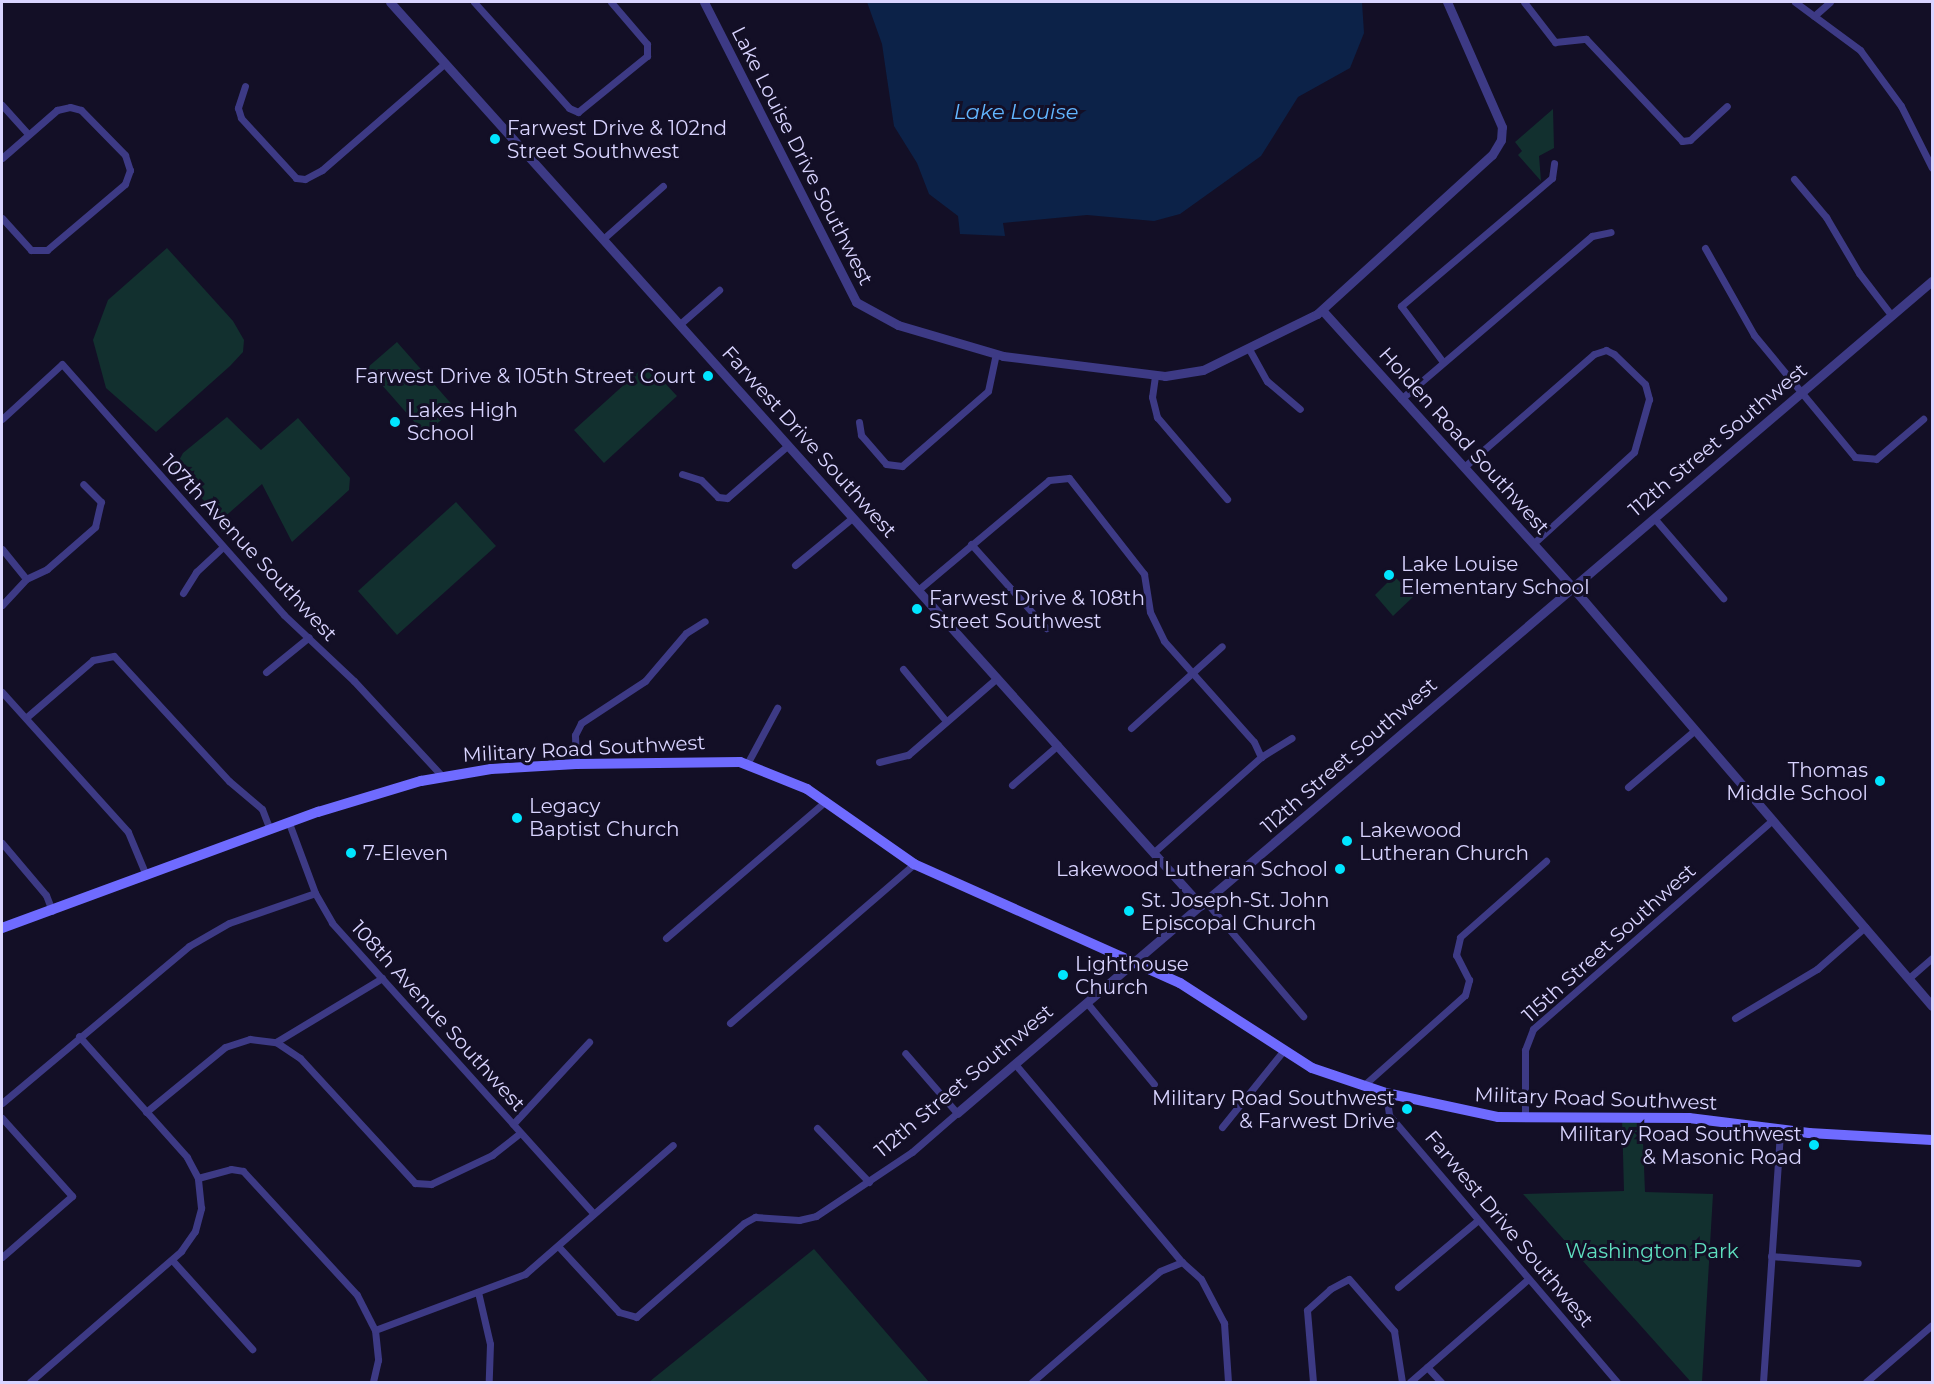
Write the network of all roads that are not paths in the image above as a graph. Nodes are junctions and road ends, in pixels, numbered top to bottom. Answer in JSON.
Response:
{"nodes":[{"id":1,"x":390,"y":2,"type":"edge"},
{"id":2,"x":474,"y":2,"type":"edge"},
{"id":3,"x":611,"y":2,"type":"edge"},
{"id":4,"x":704,"y":2,"type":"edge"},
{"id":5,"x":1447,"y":2,"type":"edge"},
{"id":6,"x":1524,"y":2,"type":"edge"},
{"id":7,"x":1795,"y":2,"type":"edge"},
{"id":8,"x":1830,"y":2,"type":"edge"},
{"id":9,"x":1814,"y":16,"type":"junction"},
{"id":10,"x":445,"y":63,"type":"junction"},
{"id":11,"x":246,"y":86,"type":"dead end"},
{"id":12,"x":2,"y":105,"type":"edge"},
{"id":13,"x":1727,"y":106,"type":"dead end"},
{"id":14,"x":28,"y":134,"type":"junction"},
{"id":15,"x":2,"y":159,"type":"edge"},
{"id":16,"x":1554,"y":163,"type":"dead end"},
{"id":17,"x":1932,"y":168,"type":"edge"},
{"id":18,"x":1794,"y":179,"type":"dead end"},
{"id":19,"x":663,"y":186,"type":"dead end"},
{"id":20,"x":2,"y":218,"type":"edge"},
{"id":21,"x":1611,"y":232,"type":"dead end"},
{"id":22,"x":603,"y":239,"type":"junction"},
{"id":23,"x":1705,"y":248,"type":"dead end"},
{"id":24,"x":1932,"y":281,"type":"edge"},
{"id":25,"x":719,"y":290,"type":"dead end"},
{"id":26,"x":1322,"y":310,"type":"junction"},
{"id":27,"x":1892,"y":316,"type":"junction"},
{"id":28,"x":680,"y":324,"type":"junction"},
{"id":29,"x":1249,"y":350,"type":"junction"},
{"id":30,"x":996,"y":354,"type":"junction"},
{"id":31,"x":1443,"y":362,"type":"junction"},
{"id":32,"x":1155,"y":376,"type":"junction"},
{"id":33,"x":1801,"y":394,"type":"junction"},
{"id":34,"x":1401,"y":399,"type":"junction"},
{"id":35,"x":1300,"y":409,"type":"dead end"},
{"id":36,"x":2,"y":418,"type":"edge"},
{"id":37,"x":1923,"y":419,"type":"dead end"},
{"id":38,"x":859,"y":422,"type":"dead end"},
{"id":39,"x":787,"y":446,"type":"junction"},
{"id":40,"x":1464,"y":467,"type":"junction"},
{"id":41,"x":682,"y":474,"type":"dead end"},
{"id":42,"x":83,"y":484,"type":"dead end"},
{"id":43,"x":1227,"y":499,"type":"dead end"},
{"id":44,"x":852,"y":518,"type":"junction"},
{"id":45,"x":1654,"y":518,"type":"junction"},
{"id":46,"x":971,"y":544,"type":"junction"},
{"id":47,"x":1533,"y":544,"type":"junction"},
{"id":48,"x":223,"y":547,"type":"junction"},
{"id":49,"x":2,"y":549,"type":"edge"},
{"id":50,"x":795,"y":565,"type":"dead end"},
{"id":51,"x":26,"y":579,"type":"junction"},
{"id":52,"x":1573,"y":588,"type":"junction"},
{"id":53,"x":918,"y":590,"type":"junction"},
{"id":54,"x":183,"y":593,"type":"dead end"},
{"id":55,"x":1723,"y":598,"type":"dead end"},
{"id":56,"x":2,"y":605,"type":"edge"},
{"id":57,"x":705,"y":621,"type":"dead end"},
{"id":58,"x":1046,"y":628,"type":"dead end"},
{"id":59,"x":309,"y":637,"type":"junction"},
{"id":60,"x":1222,"y":645,"type":"dead end"},
{"id":61,"x":903,"y":669,"type":"dead end"},
{"id":62,"x":266,"y":672,"type":"dead end"},
{"id":63,"x":1193,"y":672,"type":"junction"},
{"id":64,"x":997,"y":678,"type":"junction"},
{"id":65,"x":2,"y":692,"type":"edge"},
{"id":66,"x":777,"y":708,"type":"dead end"},
{"id":67,"x":28,"y":716,"type":"junction"},
{"id":68,"x":946,"y":721,"type":"junction"},
{"id":69,"x":1131,"y":728,"type":"dead end"},
{"id":70,"x":1695,"y":730,"type":"junction"},
{"id":71,"x":1293,"y":738,"type":"dead end"},
{"id":72,"x":1058,"y":745,"type":"junction"},
{"id":73,"x":1261,"y":757,"type":"junction"},
{"id":74,"x":879,"y":762,"type":"dead end"},
{"id":75,"x":576,"y":764,"type":"junction"},
{"id":76,"x":747,"y":764,"type":"junction"},
{"id":77,"x":442,"y":776,"type":"junction"},
{"id":78,"x":1012,"y":785,"type":"dead end"},
{"id":79,"x":1628,"y":788,"type":"dead end"},
{"id":80,"x":826,"y":801,"type":"junction"},
{"id":81,"x":1773,"y":820,"type":"junction"},
{"id":82,"x":289,"y":823,"type":"junction"},
{"id":83,"x":270,"y":830,"type":"junction"},
{"id":84,"x":2,"y":843,"type":"edge"},
{"id":85,"x":1154,"y":852,"type":"junction"},
{"id":86,"x":1546,"y":861,"type":"dead end"},
{"id":87,"x":914,"y":864,"type":"junction"},
{"id":88,"x":146,"y":875,"type":"junction"},
{"id":89,"x":315,"y":893,"type":"junction"},
{"id":90,"x":1203,"y":904,"type":"junction"},
{"id":91,"x":52,"y":911,"type":"junction"},
{"id":92,"x":1865,"y":927,"type":"junction"},
{"id":93,"x":2,"y":928,"type":"edge"},
{"id":94,"x":666,"y":938,"type":"dead end"},
{"id":95,"x":1932,"y":958,"type":"edge"},
{"id":96,"x":1135,"y":962,"type":"junction"},
{"id":97,"x":382,"y":978,"type":"junction"},
{"id":98,"x":1909,"y":978,"type":"junction"},
{"id":99,"x":1087,"y":1003,"type":"junction"},
{"id":100,"x":1932,"y":1006,"type":"edge"},
{"id":101,"x":1303,"y":1016,"type":"dead end"},
{"id":102,"x":1736,"y":1018,"type":"dead end"},
{"id":103,"x":730,"y":1023,"type":"dead end"},
{"id":104,"x":79,"y":1036,"type":"junction"},
{"id":105,"x":276,"y":1042,"type":"junction"},
{"id":106,"x":590,"y":1042,"type":"dead end"},
{"id":107,"x":1283,"y":1050,"type":"junction"},
{"id":108,"x":905,"y":1053,"type":"dead end"},
{"id":109,"x":1014,"y":1064,"type":"junction"},
{"id":110,"x":1154,"y":1084,"type":"dead end"},
{"id":111,"x":1364,"y":1085,"type":"junction"},
{"id":112,"x":1386,"y":1093,"type":"junction"},
{"id":113,"x":2,"y":1103,"type":"edge"},
{"id":114,"x":146,"y":1112,"type":"junction"},
{"id":115,"x":957,"y":1113,"type":"junction"},
{"id":116,"x":2,"y":1118,"type":"edge"},
{"id":117,"x":1525,"y":1118,"type":"junction"},
{"id":118,"x":513,"y":1124,"type":"junction"},
{"id":119,"x":1222,"y":1127,"type":"dead end"},
{"id":120,"x":818,"y":1128,"type":"dead end"},
{"id":121,"x":1780,"y":1130,"type":"junction"},
{"id":122,"x":520,"y":1133,"type":"junction"},
{"id":123,"x":1932,"y":1140,"type":"edge"},
{"id":124,"x":673,"y":1145,"type":"dead end"},
{"id":125,"x":198,"y":1178,"type":"junction"},
{"id":126,"x":869,"y":1182,"type":"junction"},
{"id":127,"x":593,"y":1213,"type":"junction"},
{"id":128,"x":1478,"y":1220,"type":"junction"},
{"id":129,"x":558,"y":1246,"type":"junction"},
{"id":130,"x":1771,"y":1256,"type":"junction"},
{"id":131,"x":2,"y":1257,"type":"edge"},
{"id":132,"x":172,"y":1260,"type":"junction"},
{"id":133,"x":1182,"y":1262,"type":"junction"},
{"id":134,"x":1858,"y":1263,"type":"dead end"},
{"id":135,"x":1527,"y":1280,"type":"junction"},
{"id":136,"x":1398,"y":1287,"type":"dead end"},
{"id":137,"x":478,"y":1292,"type":"junction"},
{"id":138,"x":1932,"y":1326,"type":"edge"},
{"id":139,"x":375,"y":1330,"type":"junction"},
{"id":140,"x":252,"y":1349,"type":"dead end"},
{"id":141,"x":1427,"y":1367,"type":"junction"},
{"id":142,"x":30,"y":1383,"type":"edge"},
{"id":143,"x":374,"y":1383,"type":"edge"},
{"id":144,"x":489,"y":1383,"type":"edge"},
{"id":145,"x":1032,"y":1383,"type":"edge"},
{"id":146,"x":1228,"y":1383,"type":"edge"},
{"id":147,"x":1313,"y":1383,"type":"edge"},
{"id":148,"x":1402,"y":1383,"type":"edge"},
{"id":149,"x":1410,"y":1383,"type":"edge"},
{"id":150,"x":1441,"y":1383,"type":"edge"},
{"id":151,"x":1617,"y":1383,"type":"edge"},
{"id":152,"x":1763,"y":1383,"type":"edge"},
{"id":153,"x":1866,"y":1383,"type":"edge"}],
"edges":[{"from":1,"to":10,"type":"street","name":"Farwest Drive Southwest"},
{"from":2,"to":3,"type":"street"},
{"from":4,"to":30,"type":"street","name":"Lake Louise Drive Southwest"},
{"from":5,"to":26,"type":"street","name":"Lake Louise Drive Southwest"},
{"from":6,"to":13,"type":"street"},
{"from":7,"to":9,"type":"street"},
{"from":8,"to":9,"type":"street"},
{"from":9,"to":17,"type":"street"},
{"from":10,"to":11,"type":"street"},
{"from":10,"to":22,"type":"street","name":"Farwest Drive Southwest"},
{"from":12,"to":14,"type":"street"},
{"from":14,"to":15,"type":"street"},
{"from":14,"to":20,"type":"street"},
{"from":16,"to":31,"type":"street"},
{"from":18,"to":27,"type":"street"},
{"from":19,"to":22,"type":"street"},
{"from":21,"to":31,"type":"street"},
{"from":22,"to":28,"type":"street","name":"Farwest Drive Southwest"},
{"from":23,"to":33,"type":"street"},
{"from":24,"to":27,"type":"street","name":"112th Street Southwest"},
{"from":25,"to":28,"type":"street"},
{"from":26,"to":29,"type":"street","name":"Lake Louise Drive Southwest"},
{"from":26,"to":34,"type":"street","name":"Holden Road Southwest"},
{"from":27,"to":33,"type":"street","name":"112th Street Southwest"},
{"from":28,"to":39,"type":"street","name":"Farwest Drive Southwest"},
{"from":29,"to":32,"type":"street","name":"Lake Louise Drive Southwest"},
{"from":29,"to":35,"type":"street"},
{"from":30,"to":32,"type":"street","name":"Lake Louise Drive Southwest"},
{"from":30,"to":38,"type":"street"},
{"from":31,"to":34,"type":"street"},
{"from":32,"to":43,"type":"street"},
{"from":33,"to":37,"type":"street"},
{"from":33,"to":45,"type":"street","name":"112th Street Southwest"},
{"from":34,"to":40,"type":"street","name":"Holden Road Southwest"},
{"from":36,"to":48,"type":"street","name":"107th Avenue Southwest"},
{"from":39,"to":41,"type":"street"},
{"from":39,"to":44,"type":"street","name":"Farwest Drive Southwest"},
{"from":40,"to":47,"type":"street","name":"Holden Road Southwest"},
{"from":40,"to":47,"type":"street"},
{"from":42,"to":51,"type":"street"},
{"from":44,"to":50,"type":"street"},
{"from":44,"to":53,"type":"street","name":"Farwest Drive Southwest"},
{"from":45,"to":52,"type":"street","name":"112th Street Southwest"},
{"from":45,"to":55,"type":"street"},
{"from":46,"to":53,"type":"street"},
{"from":46,"to":58,"type":"street"},
{"from":46,"to":63,"type":"street"},
{"from":47,"to":52,"type":"street","name":"Holden Road Southwest"},
{"from":48,"to":54,"type":"street"},
{"from":48,"to":59,"type":"street","name":"107th Avenue Southwest"},
{"from":49,"to":51,"type":"street"},
{"from":51,"to":56,"type":"street"},
{"from":52,"to":70,"type":"street","name":"Holden Road Southwest"},
{"from":52,"to":90,"type":"street","name":"112th Street Southwest"},
{"from":53,"to":64,"type":"street","name":"Farwest Drive Southwest"},
{"from":57,"to":75,"type":"street"},
{"from":59,"to":62,"type":"street"},
{"from":59,"to":77,"type":"street","name":"107th Avenue Southwest"},
{"from":60,"to":63,"type":"street"},
{"from":61,"to":68,"type":"street"},
{"from":63,"to":69,"type":"street"},
{"from":63,"to":73,"type":"street"},
{"from":64,"to":68,"type":"street"},
{"from":64,"to":72,"type":"street","name":"Farwest Drive Southwest"},
{"from":65,"to":67,"type":"street"},
{"from":66,"to":76,"type":"street"},
{"from":67,"to":83,"type":"street"},
{"from":67,"to":88,"type":"street"},
{"from":68,"to":74,"type":"street"},
{"from":70,"to":79,"type":"street"},
{"from":70,"to":81,"type":"street","name":"Holden Road Southwest"},
{"from":71,"to":73,"type":"street"},
{"from":72,"to":78,"type":"street"},
{"from":72,"to":85,"type":"street","name":"Farwest Drive Southwest"},
{"from":73,"to":85,"type":"street"},
{"from":75,"to":76,"type":"main road","name":"Military Road Southwest"},
{"from":75,"to":77,"type":"main road","name":"Military Road Southwest"},
{"from":76,"to":80,"type":"main road","name":"Military Road Southwest"},
{"from":77,"to":82,"type":"main road","name":"Military Road Southwest"},
{"from":80,"to":87,"type":"main road","name":"Military Road Southwest"},
{"from":80,"to":94,"type":"street"},
{"from":81,"to":92,"type":"street","name":"Holden Road Southwest"},
{"from":81,"to":117,"type":"street","name":"115th Street Southwest"},
{"from":82,"to":83,"type":"main road","name":"Military Road Southwest"},
{"from":82,"to":89,"type":"street","name":"108th Avenue Southwest"},
{"from":83,"to":88,"type":"main road","name":"Military Road Southwest"},
{"from":84,"to":91,"type":"street"},
{"from":85,"to":90,"type":"street","name":"Farwest Drive Southwest"},
{"from":86,"to":111,"type":"street"},
{"from":87,"to":96,"type":"main road","name":"Military Road Southwest"},
{"from":87,"to":103,"type":"street"},
{"from":88,"to":91,"type":"main road","name":"Military Road Southwest"},
{"from":89,"to":97,"type":"street","name":"108th Avenue Southwest"},
{"from":89,"to":104,"type":"street"},
{"from":90,"to":96,"type":"street","name":"112th Street Southwest"},
{"from":90,"to":101,"type":"street","name":"Farwest Drive Southwest"},
{"from":91,"to":93,"type":"main road","name":"Military Road Southwest"},
{"from":92,"to":98,"type":"street","name":"Holden Road Southwest"},
{"from":92,"to":102,"type":"street"},
{"from":95,"to":98,"type":"street"},
{"from":96,"to":99,"type":"street","name":"112th Street Southwest"},
{"from":96,"to":107,"type":"main road","name":"Military Road Southwest"},
{"from":97,"to":105,"type":"street"},
{"from":97,"to":118,"type":"street","name":"108th Avenue Southwest"},
{"from":98,"to":100,"type":"street","name":"Holden Road Southwest"},
{"from":99,"to":109,"type":"street","name":"112th Street Southwest"},
{"from":99,"to":110,"type":"street"},
{"from":104,"to":113,"type":"street"},
{"from":104,"to":114,"type":"street"},
{"from":105,"to":114,"type":"street"},
{"from":105,"to":122,"type":"street"},
{"from":106,"to":118,"type":"street"},
{"from":107,"to":111,"type":"main road","name":"Military Road Southwest"},
{"from":107,"to":119,"type":"street"},
{"from":108,"to":115,"type":"street"},
{"from":109,"to":115,"type":"street","name":"112th Street Southwest"},
{"from":109,"to":133,"type":"street"},
{"from":111,"to":112,"type":"main road","name":"Military Road Southwest"},
{"from":112,"to":117,"type":"main road","name":"Military Road Southwest"},
{"from":112,"to":128,"type":"street","name":"Farwest Drive Southwest"},
{"from":114,"to":125,"type":"street"},
{"from":115,"to":126,"type":"street","name":"112th Street Southwest"},
{"from":116,"to":131,"type":"street"},
{"from":117,"to":121,"type":"main road","name":"Military Road Southwest"},
{"from":118,"to":122,"type":"street","name":"108th Avenue Southwest"},
{"from":120,"to":126,"type":"street"},
{"from":121,"to":123,"type":"main road","name":"Military Road Southwest"},
{"from":121,"to":130,"type":"street"},
{"from":122,"to":127,"type":"street","name":"108th Avenue Southwest"},
{"from":124,"to":127,"type":"street"},
{"from":125,"to":132,"type":"street"},
{"from":125,"to":139,"type":"street"},
{"from":126,"to":129,"type":"street","name":"112th Street Southwest"},
{"from":127,"to":129,"type":"street"},
{"from":128,"to":135,"type":"street","name":"Farwest Drive Southwest"},
{"from":128,"to":136,"type":"street"},
{"from":129,"to":137,"type":"street"},
{"from":130,"to":134,"type":"street"},
{"from":130,"to":152,"type":"street"},
{"from":132,"to":140,"type":"street"},
{"from":132,"to":142,"type":"street"},
{"from":133,"to":145,"type":"street"},
{"from":133,"to":146,"type":"street"},
{"from":135,"to":141,"type":"street"},
{"from":135,"to":151,"type":"street","name":"Farwest Drive Southwest"},
{"from":137,"to":139,"type":"street"},
{"from":137,"to":144,"type":"street"},
{"from":138,"to":153,"type":"street"},
{"from":139,"to":143,"type":"street"},
{"from":141,"to":149,"type":"street"},
{"from":141,"to":150,"type":"street"},
{"from":147,"to":148,"type":"street"}]}
